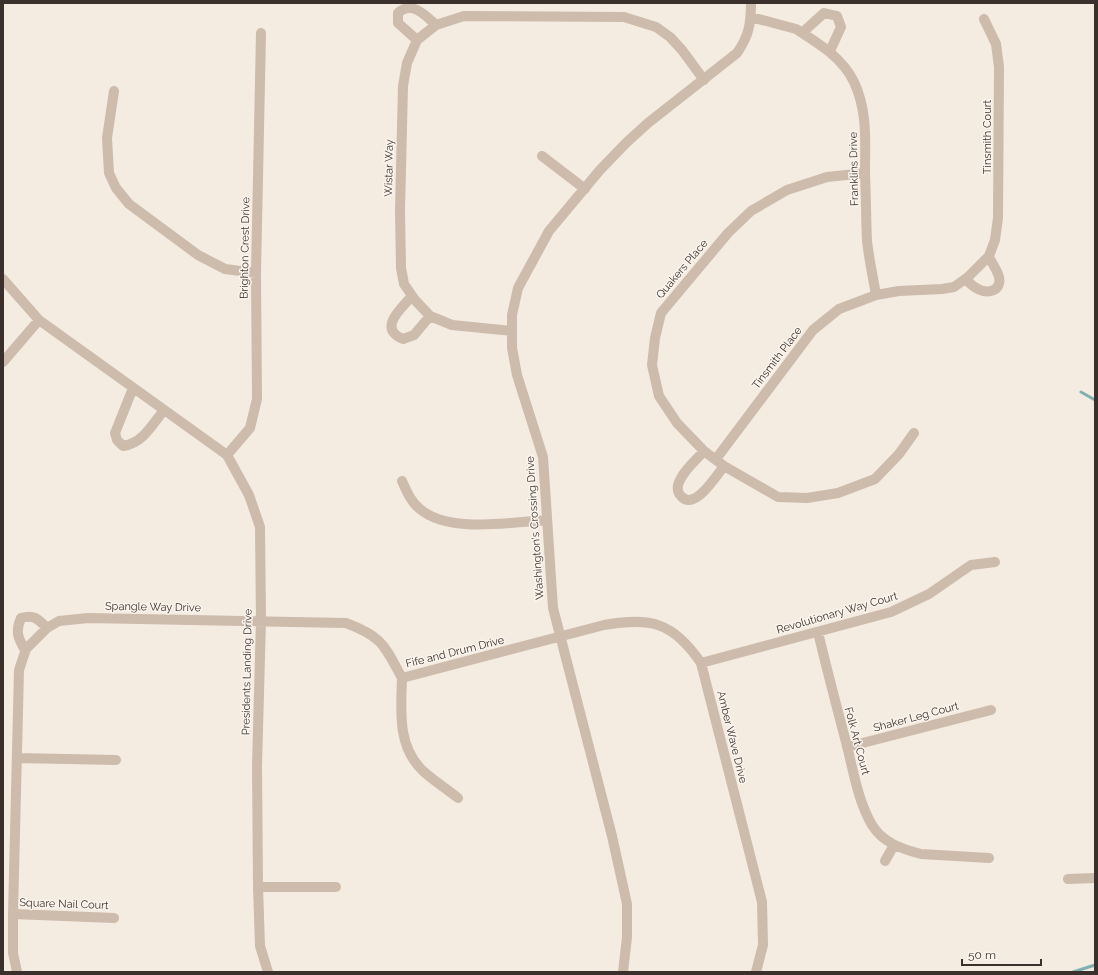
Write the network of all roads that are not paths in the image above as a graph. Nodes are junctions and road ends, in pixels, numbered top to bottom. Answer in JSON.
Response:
{"nodes":[{"id":1,"x":751,"y":3,"type":"edge"},
{"id":2,"x":751,"y":17,"type":"junction"},
{"id":3,"x":984,"y":19,"type":"dead end"},
{"id":4,"x":436,"y":25,"type":"junction"},
{"id":5,"x":261,"y":33,"type":"dead end"},
{"id":6,"x":802,"y":33,"type":"junction"},
{"id":7,"x":417,"y":40,"type":"junction"},
{"id":8,"x":830,"y":51,"type":"junction"},
{"id":9,"x":704,"y":80,"type":"junction"},
{"id":10,"x":114,"y":91,"type":"dead end"},
{"id":11,"x":542,"y":156,"type":"dead end"},
{"id":12,"x":865,"y":172,"type":"junction"},
{"id":13,"x":585,"y":189,"type":"junction"},
{"id":14,"x":988,"y":257,"type":"junction"},
{"id":15,"x":256,"y":273,"type":"junction"},
{"id":16,"x":3,"y":279,"type":"edge"},
{"id":17,"x":965,"y":279,"type":"junction"},
{"id":18,"x":876,"y":295,"type":"junction"},
{"id":19,"x":412,"y":296,"type":"junction"},
{"id":20,"x":430,"y":316,"type":"junction"},
{"id":21,"x":39,"y":320,"type":"junction"},
{"id":22,"x":512,"y":331,"type":"junction"},
{"id":23,"x":3,"y":362,"type":"edge"},
{"id":24,"x":133,"y":388,"type":"junction"},
{"id":25,"x":164,"y":410,"type":"junction"},
{"id":26,"x":914,"y":433,"type":"dead end"},
{"id":27,"x":704,"y":451,"type":"junction"},
{"id":28,"x":227,"y":455,"type":"junction"},
{"id":29,"x":716,"y":459,"type":"junction"},
{"id":30,"x":724,"y":466,"type":"junction"},
{"id":31,"x":402,"y":481,"type":"dead end"},
{"id":32,"x":547,"y":520,"type":"junction"},
{"id":33,"x":995,"y":562,"type":"dead end"},
{"id":34,"x":261,"y":620,"type":"junction"},
{"id":35,"x":47,"y":628,"type":"junction"},
{"id":36,"x":818,"y":632,"type":"junction"},
{"id":37,"x":560,"y":637,"type":"junction"},
{"id":38,"x":25,"y":650,"type":"junction"},
{"id":39,"x":700,"y":663,"type":"junction"},
{"id":40,"x":402,"y":678,"type":"junction"},
{"id":41,"x":991,"y":710,"type":"dead end"},
{"id":42,"x":847,"y":747,"type":"junction"},
{"id":43,"x":17,"y":758,"type":"junction"},
{"id":44,"x":116,"y":760,"type":"dead end"},
{"id":45,"x":458,"y":798,"type":"dead end"},
{"id":46,"x":894,"y":845,"type":"junction"},
{"id":47,"x":988,"y":858,"type":"dead end"},
{"id":48,"x":885,"y":862,"type":"dead end"},
{"id":49,"x":1095,"y":878,"type":"edge"},
{"id":50,"x":1068,"y":879,"type":"dead end"},
{"id":51,"x":258,"y":887,"type":"junction"},
{"id":52,"x":336,"y":887,"type":"dead end"},
{"id":53,"x":13,"y":914,"type":"junction"},
{"id":54,"x":114,"y":918,"type":"dead end"},
{"id":55,"x":17,"y":972,"type":"edge"},
{"id":56,"x":268,"y":972,"type":"edge"},
{"id":57,"x":623,"y":972,"type":"edge"},
{"id":58,"x":756,"y":972,"type":"edge"}],
"edges":[{"from":1,"to":2,"type":"street","name":"Washington's Crossing Drive"},
{"from":2,"to":6,"type":"street","name":"Franklins Drive"},
{"from":2,"to":9,"type":"street","name":"Washington's Crossing Drive"},
{"from":3,"to":14,"type":"street","name":"Tinsmith Court"},
{"from":4,"to":7,"type":"street","name":"Wistar Way"},
{"from":4,"to":7,"type":"street"},
{"from":4,"to":9,"type":"street","name":"Wistar Way"},
{"from":5,"to":15,"type":"street","name":"Brighton Crest Drive"},
{"from":6,"to":8,"type":"street","name":"Franklins Drive"},
{"from":6,"to":8,"type":"street"},
{"from":7,"to":19,"type":"street","name":"Wistar Way"},
{"from":8,"to":12,"type":"street","name":"Franklins Drive"},
{"from":9,"to":13,"type":"street","name":"Washington's Crossing Drive"},
{"from":10,"to":15,"type":"street"},
{"from":11,"to":13,"type":"street"},
{"from":12,"to":18,"type":"street","name":"Franklins Drive"},
{"from":12,"to":27,"type":"street","name":"Quakers Place"},
{"from":13,"to":22,"type":"street","name":"Washington's Crossing Drive"},
{"from":14,"to":17,"type":"street","name":"Tinsmith Court"},
{"from":14,"to":17,"type":"street"},
{"from":15,"to":28,"type":"street","name":"Brighton Crest Drive"},
{"from":16,"to":21,"type":"street","name":"Presidents Landing Drive"},
{"from":17,"to":18,"type":"street","name":"Tinsmith Court"},
{"from":18,"to":29,"type":"street","name":"Tinsmith Place"},
{"from":19,"to":20,"type":"street","name":"Wistar Way"},
{"from":19,"to":20,"type":"street"},
{"from":20,"to":22,"type":"street","name":"Wistar Way"},
{"from":21,"to":23,"type":"street"},
{"from":21,"to":24,"type":"street","name":"Presidents Landing Drive"},
{"from":22,"to":32,"type":"street","name":"Washington's Crossing Drive"},
{"from":24,"to":25,"type":"street","name":"Presidents Landing Drive"},
{"from":24,"to":25,"type":"street"},
{"from":25,"to":28,"type":"street","name":"Presidents Landing Drive"},
{"from":26,"to":30,"type":"street","name":"Quakers Place"},
{"from":27,"to":29,"type":"street","name":"Quakers Place"},
{"from":27,"to":30,"type":"street"},
{"from":28,"to":34,"type":"street","name":"Presidents Landing Drive"},
{"from":29,"to":30,"type":"street","name":"Quakers Place"},
{"from":31,"to":32,"type":"street"},
{"from":32,"to":37,"type":"street","name":"Washington's Crossing Drive"},
{"from":33,"to":36,"type":"street","name":"Revolutionary Way Court"},
{"from":34,"to":35,"type":"street","name":"Spangle Way Drive"},
{"from":34,"to":40,"type":"street","name":"Fife and Drum Drive"},
{"from":34,"to":51,"type":"street","name":"Presidents Landing Drive"},
{"from":35,"to":38,"type":"street","name":"Spangle Way Drive"},
{"from":35,"to":38,"type":"street"},
{"from":36,"to":39,"type":"street","name":"Revolutionary Way Court"},
{"from":36,"to":42,"type":"street","name":"Folk Art Court"},
{"from":37,"to":39,"type":"street","name":"Amber Wave Drive"},
{"from":37,"to":40,"type":"street","name":"Fife and Drum Drive"},
{"from":37,"to":57,"type":"street","name":"Washington's Crossing Drive"},
{"from":38,"to":43,"type":"street","name":"Spangle Way Drive"},
{"from":39,"to":58,"type":"street","name":"Amber Wave Drive"},
{"from":40,"to":45,"type":"street"},
{"from":41,"to":42,"type":"street","name":"Shaker Leg Court"},
{"from":42,"to":46,"type":"street","name":"Folk Art Court"},
{"from":43,"to":44,"type":"street"},
{"from":43,"to":53,"type":"street","name":"Spangle Way Drive"},
{"from":46,"to":47,"type":"street","name":"Folk Art Court"},
{"from":46,"to":48,"type":"street"},
{"from":49,"to":50,"type":"street"},
{"from":51,"to":52,"type":"street"},
{"from":51,"to":56,"type":"street","name":"Presidents Landing Drive"},
{"from":53,"to":54,"type":"street","name":"Square Nail Court"},
{"from":53,"to":55,"type":"street","name":"Spangle Way Drive"}]}
